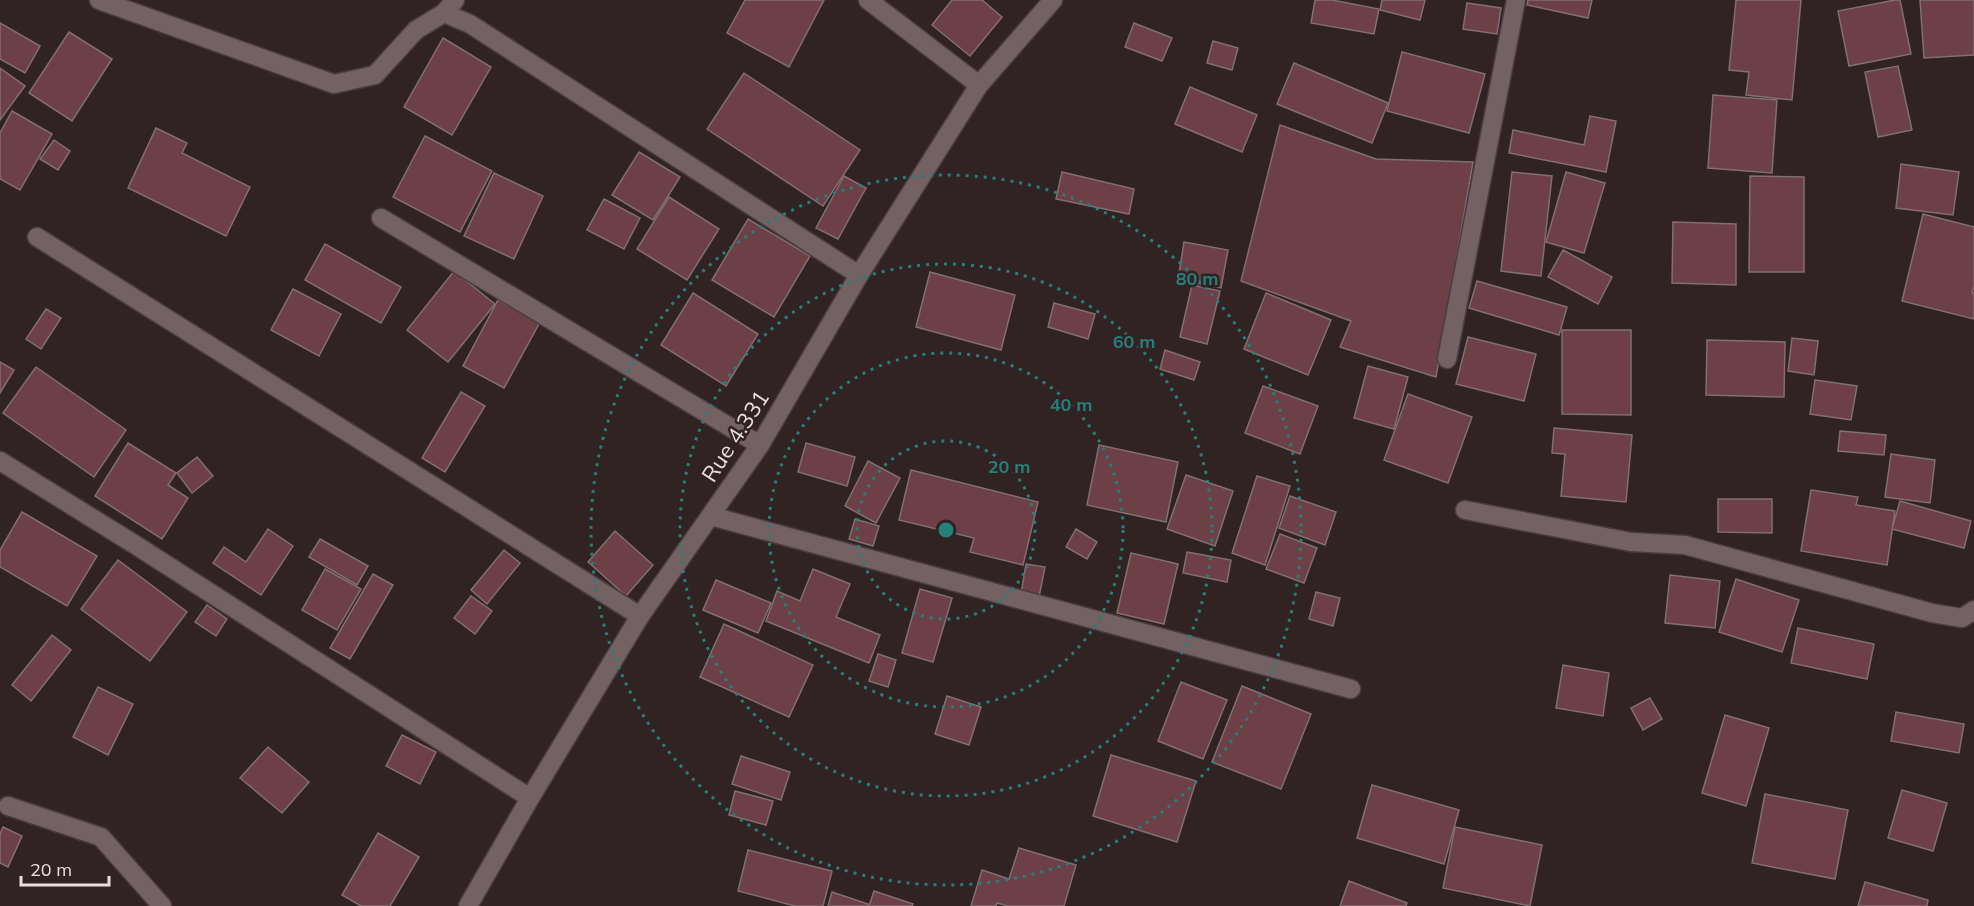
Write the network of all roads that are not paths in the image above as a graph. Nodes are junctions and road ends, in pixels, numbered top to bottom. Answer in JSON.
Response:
{"nodes":[{"id":1,"x":99,"y":0,"type":"edge"},
{"id":2,"x":868,"y":0,"type":"edge"},
{"id":3,"x":1053,"y":0,"type":"edge"},
{"id":4,"x":1516,"y":0,"type":"edge"},
{"id":5,"x":449,"y":7,"type":"edge"},
{"id":6,"x":979,"y":85,"type":"junction"},
{"id":7,"x":381,"y":218,"type":"dead end"},
{"id":8,"x":37,"y":237,"type":"dead end"},
{"id":9,"x":859,"y":275,"type":"junction"},
{"id":10,"x":1447,"y":359,"type":"dead end"},
{"id":11,"x":760,"y":445,"type":"junction"},
{"id":12,"x":0,"y":462,"type":"edge"},
{"id":13,"x":1466,"y":510,"type":"dead end"},
{"id":14,"x":711,"y":516,"type":"junction"},
{"id":15,"x":1974,"y":610,"type":"edge"},
{"id":16,"x":640,"y":616,"type":"junction"},
{"id":17,"x":1351,"y":688,"type":"dead end"},
{"id":18,"x":530,"y":798,"type":"junction"},
{"id":19,"x":8,"y":807,"type":"dead end"},
{"id":20,"x":162,"y":906,"type":"edge"},
{"id":21,"x":468,"y":906,"type":"edge"}],
"edges":[{"from":1,"to":5,"type":"street"},
{"from":2,"to":6,"type":"street"},
{"from":3,"to":6,"type":"street","name":"Rue 4.331"},
{"from":4,"to":10,"type":"street"},
{"from":5,"to":9,"type":"street"},
{"from":6,"to":9,"type":"street","name":"Rue 4.331"},
{"from":7,"to":11,"type":"street"},
{"from":8,"to":16,"type":"street"},
{"from":9,"to":11,"type":"street","name":"Rue 4.331"},
{"from":11,"to":14,"type":"street","name":"Rue 4.331"},
{"from":12,"to":18,"type":"street"},
{"from":13,"to":15,"type":"street"},
{"from":14,"to":16,"type":"street","name":"Rue 4.331"},
{"from":14,"to":17,"type":"street"},
{"from":16,"to":18,"type":"street","name":"Rue 4.331"},
{"from":18,"to":21,"type":"street","name":"Rue 4.331"},
{"from":19,"to":20,"type":"street"}]}
